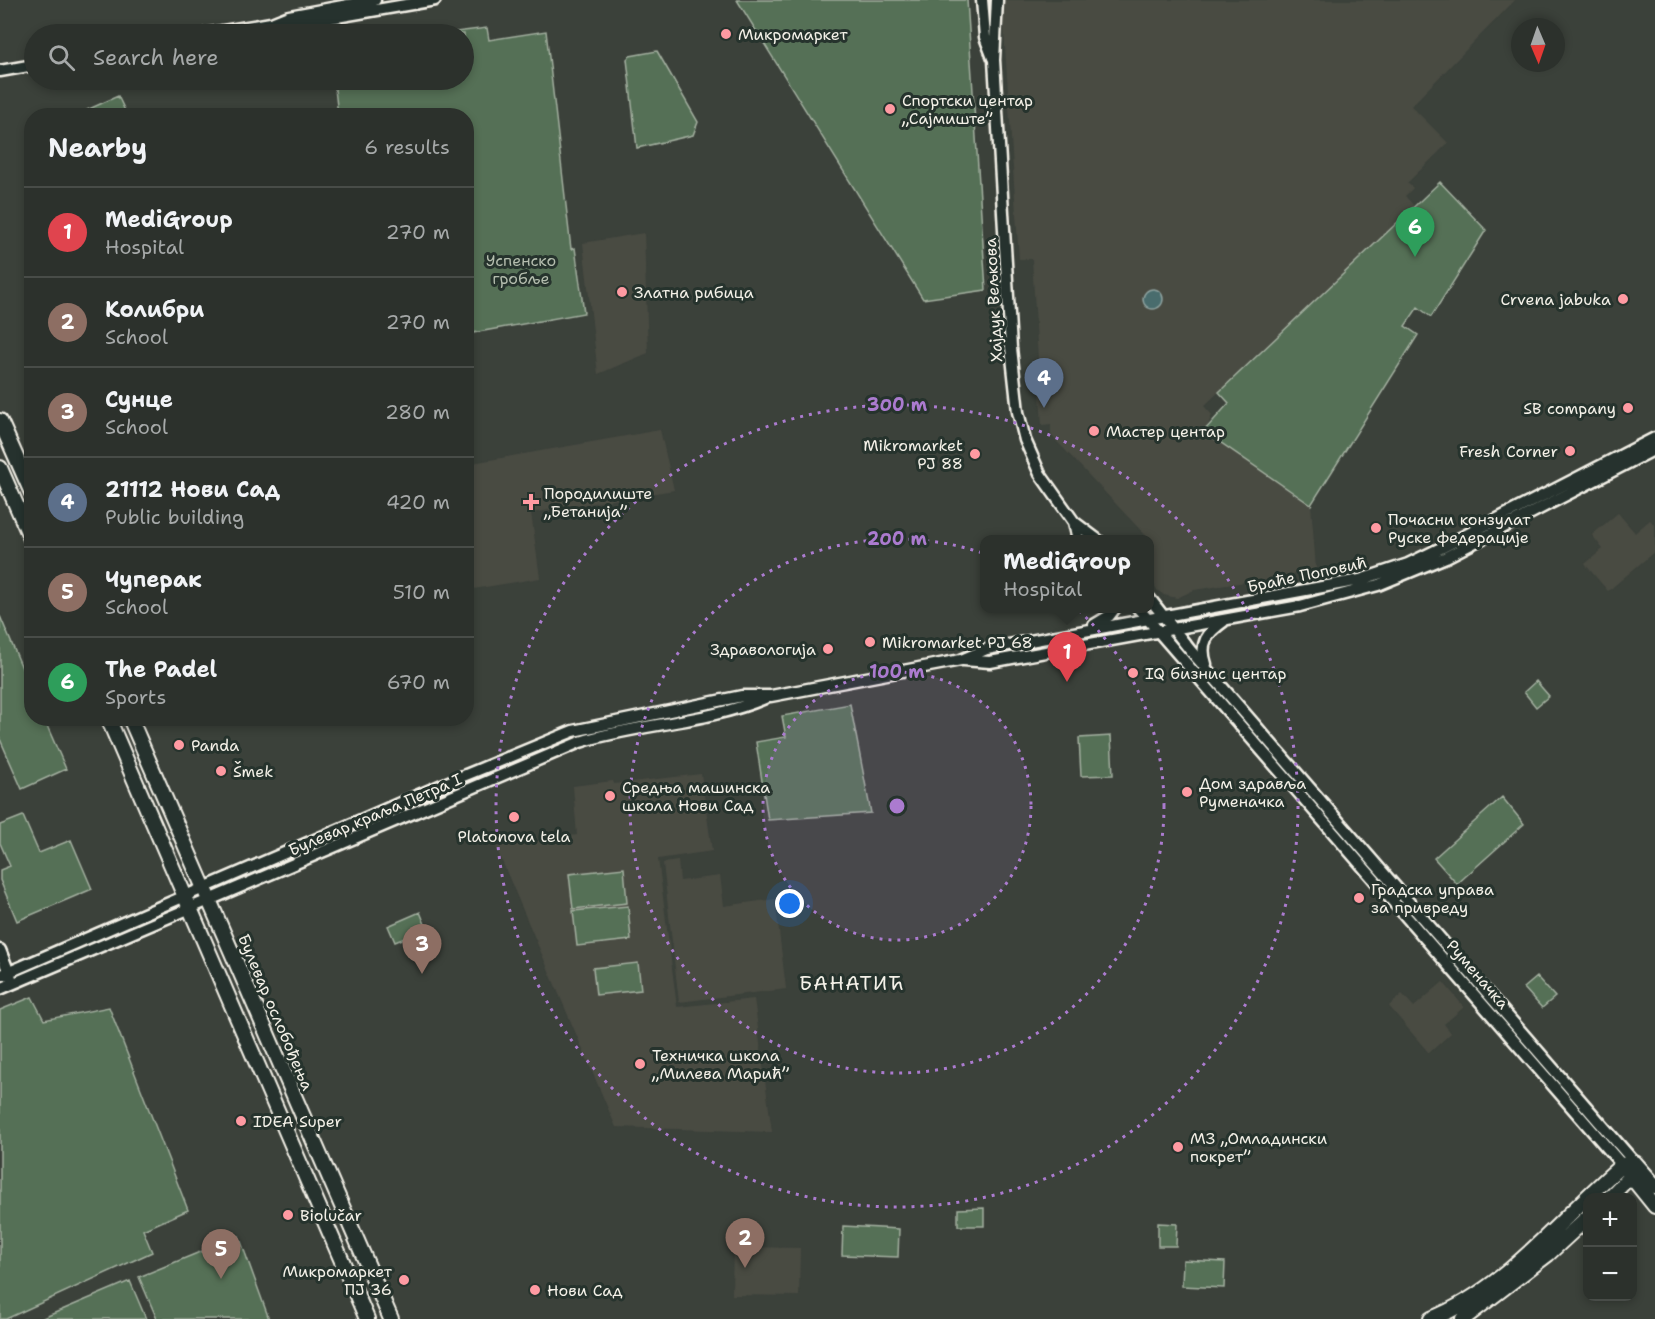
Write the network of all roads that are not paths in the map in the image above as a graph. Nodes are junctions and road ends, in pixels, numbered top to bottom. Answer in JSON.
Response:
{"nodes":[{"id":1,"x":375,"y":0,"type":"edge"},
{"id":2,"x":435,"y":0,"type":"edge"},
{"id":3,"x":982,"y":0,"type":"edge"},
{"id":4,"x":997,"y":0,"type":"edge"},
{"id":5,"x":271,"y":23,"type":"junction"},
{"id":6,"x":265,"y":24,"type":"edge"},
{"id":7,"x":994,"y":60,"type":"junction"},
{"id":8,"x":24,"y":67,"type":"edge"},
{"id":9,"x":0,"y":71,"type":"edge"},
{"id":10,"x":0,"y":421,"type":"edge"},
{"id":11,"x":1655,"y":438,"type":"edge"},
{"id":12,"x":1655,"y":449,"type":"edge"},
{"id":13,"x":0,"y":468,"type":"edge"},
{"id":14,"x":24,"y":475,"type":"edge"},
{"id":15,"x":1519,"y":515,"type":"junction"},
{"id":16,"x":1074,"y":522,"type":"junction"},
{"id":17,"x":24,"y":523,"type":"edge"},
{"id":18,"x":1077,"y":535,"type":"edge"},
{"id":19,"x":1091,"y":535,"type":"edge"},
{"id":20,"x":1154,"y":604,"type":"edge"},
{"id":21,"x":1112,"y":613,"type":"edge"},
{"id":22,"x":1141,"y":613,"type":"edge"},
{"id":23,"x":1163,"y":616,"type":"junction"},
{"id":24,"x":1146,"y":619,"type":"junction"},
{"id":25,"x":1228,"y":619,"type":"junction"},
{"id":26,"x":1173,"y":628,"type":"junction"},
{"id":27,"x":1088,"y":629,"type":"junction"},
{"id":28,"x":1156,"y":631,"type":"junction"},
{"id":29,"x":962,"y":660,"type":"junction"},
{"id":30,"x":1207,"y":667,"type":"junction"},
{"id":31,"x":111,"y":726,"type":"edge"},
{"id":32,"x":134,"y":726,"type":"edge"},
{"id":33,"x":207,"y":894,"type":"junction"},
{"id":34,"x":188,"y":902,"type":"junction"},
{"id":35,"x":0,"y":950,"type":"edge"},
{"id":36,"x":4,"y":974,"type":"edge"},
{"id":37,"x":13,"y":983,"type":"junction"},
{"id":38,"x":0,"y":989,"type":"edge"},
{"id":39,"x":1628,"y":1164,"type":"junction"},
{"id":40,"x":1631,"y":1177,"type":"junction"},
{"id":41,"x":1655,"y":1186,"type":"edge"},
{"id":42,"x":1613,"y":1193,"type":"edge"},
{"id":43,"x":1655,"y":1206,"type":"edge"},
{"id":44,"x":1583,"y":1221,"type":"edge"},
{"id":45,"x":367,"y":1319,"type":"edge"},
{"id":46,"x":391,"y":1319,"type":"edge"},
{"id":47,"x":1431,"y":1319,"type":"edge"},
{"id":48,"x":1463,"y":1319,"type":"edge"}],
"edges":[{"from":1,"to":5,"type":"street"},
{"from":2,"to":5,"type":"street"},
{"from":3,"to":7,"type":"street","name":"Хајдук Вељкова"},
{"from":4,"to":7,"type":"street","name":"Хајдук Вељкова"},
{"from":5,"to":6,"type":"street"},
{"from":7,"to":16,"type":"street","name":"Хајдук Вељкова"},
{"from":8,"to":9,"type":"street"},
{"from":10,"to":14,"type":"main road"},
{"from":11,"to":15,"type":"street"},
{"from":12,"to":15,"type":"street"},
{"from":13,"to":17,"type":"main road"},
{"from":15,"to":23,"type":"street","name":"Браће Поповић"},
{"from":15,"to":25,"type":"street","name":"Браће Поповић"},
{"from":16,"to":18,"type":"street","name":"Хајдук Вељкова"},
{"from":16,"to":19,"type":"street","name":"Хајдук Вељкова"},
{"from":20,"to":23,"type":"street"},
{"from":21,"to":27,"type":"street"},
{"from":22,"to":24,"type":"street"},
{"from":23,"to":24,"type":"street","name":"Булевар краља Петра I"},
{"from":23,"to":26,"type":"street"},
{"from":24,"to":27,"type":"street","name":"Булевар краља Петра I"},
{"from":24,"to":28,"type":"street"},
{"from":25,"to":26,"type":"street","name":"Браће Поповић"},
{"from":25,"to":30,"type":"street"},
{"from":26,"to":28,"type":"street","name":"Булевар краља Петра I"},
{"from":26,"to":30,"type":"street","name":"Руменачка"},
{"from":27,"to":29,"type":"street","name":"Булевар краља Петра I"},
{"from":28,"to":29,"type":"street","name":"Булевар краља Петра I"},
{"from":28,"to":39,"type":"street","name":"Руменачка"},
{"from":29,"to":33,"type":"street","name":"Булевар краља Петра I"},
{"from":30,"to":39,"type":"street","name":"Руменачка"},
{"from":31,"to":34,"type":"main road"},
{"from":32,"to":33,"type":"main road","name":"Булевар ослобођења"},
{"from":33,"to":34,"type":"street","name":"Булевар краља Петра I"},
{"from":33,"to":46,"type":"main road","name":"Булевар ослобођења"},
{"from":34,"to":36,"type":"street","name":"Булевар краља Петра I"},
{"from":34,"to":37,"type":"street","name":"Булевар краља Петра I"},
{"from":34,"to":45,"type":"main road"},
{"from":35,"to":36,"type":"street"},
{"from":36,"to":37,"type":"street"},
{"from":37,"to":38,"type":"street","name":"Булевар краља Петра I"},
{"from":39,"to":40,"type":"main road","name":"Руменачка"},
{"from":39,"to":41,"type":"main road","name":"Руменачка"},
{"from":39,"to":47,"type":"main road"},
{"from":40,"to":42,"type":"main road"},
{"from":40,"to":43,"type":"main road","name":"Руменачка"},
{"from":44,"to":48,"type":"main road"}]}
